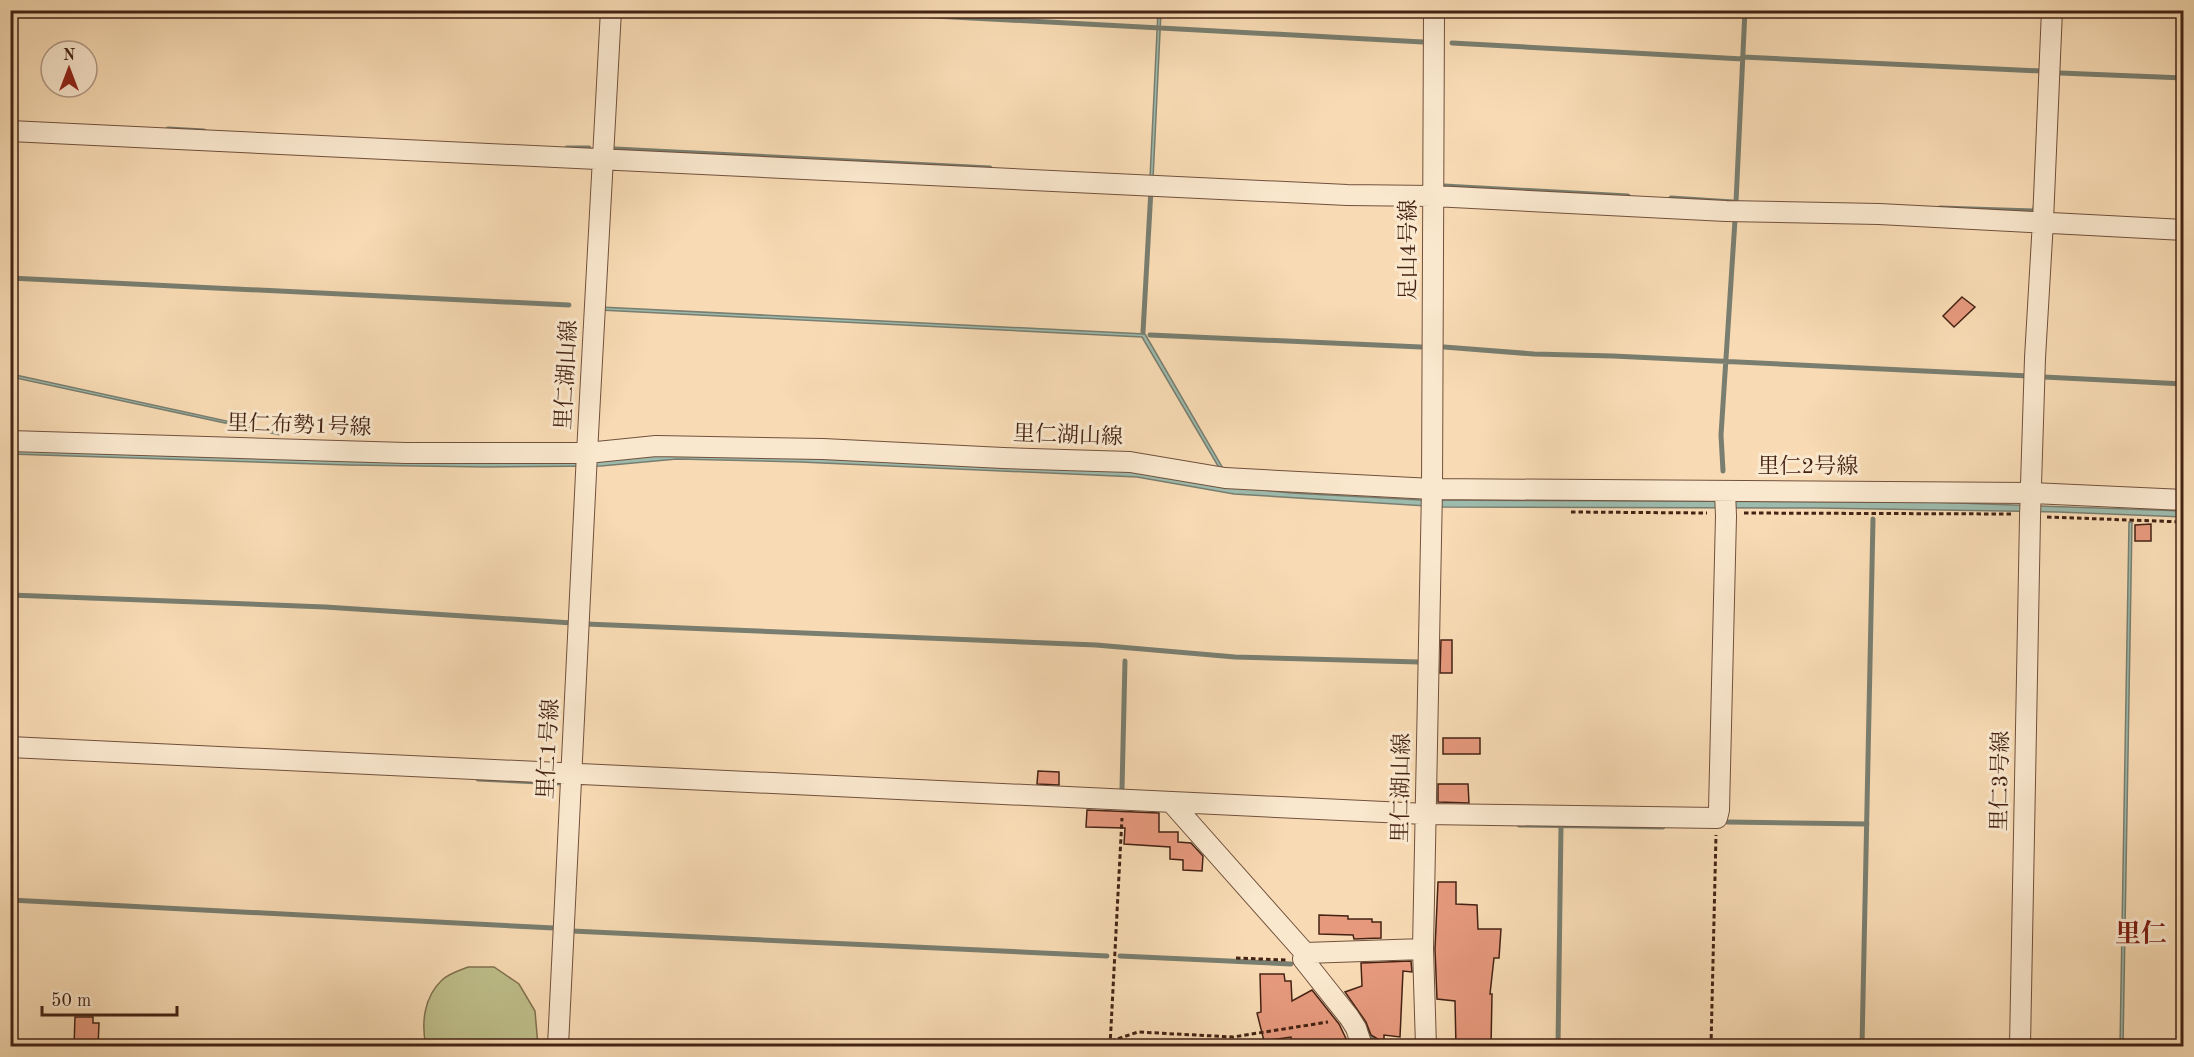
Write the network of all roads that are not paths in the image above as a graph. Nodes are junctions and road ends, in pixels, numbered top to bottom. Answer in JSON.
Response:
{"nodes":[{"id":1,"x":611,"y":10,"type":"edge"},
{"id":2,"x":1434,"y":10,"type":"edge"},
{"id":3,"x":2052,"y":10,"type":"edge"},
{"id":4,"x":10,"y":130,"type":"edge"},
{"id":5,"x":603,"y":158,"type":"junction"},
{"id":6,"x":1433,"y":196,"type":"junction"},
{"id":7,"x":2043,"y":221,"type":"junction"},
{"id":8,"x":2184,"y":230,"type":"edge"},
{"id":9,"x":10,"y":441,"type":"edge"},
{"id":10,"x":587,"y":453,"type":"junction"},
{"id":11,"x":1432,"y":489,"type":"junction"},
{"id":12,"x":1725,"y":491,"type":"junction"},
{"id":13,"x":2031,"y":493,"type":"junction"},
{"id":14,"x":2184,"y":500,"type":"edge"},
{"id":15,"x":10,"y":747,"type":"edge"},
{"id":16,"x":572,"y":775,"type":"junction"},
{"id":17,"x":1171,"y":802,"type":"junction"},
{"id":18,"x":1426,"y":814,"type":"junction"},
{"id":19,"x":1423,"y":949,"type":"junction"},
{"id":20,"x":1304,"y":956,"type":"junction"},
{"id":21,"x":558,"y":1047,"type":"edge"},
{"id":22,"x":1362,"y":1047,"type":"edge"},
{"id":23,"x":1426,"y":1047,"type":"edge"},
{"id":24,"x":2020,"y":1047,"type":"edge"}],
"edges":[{"from":1,"to":5,"type":"street","name":"里仁湖山線"},
{"from":2,"to":6,"type":"street","name":"足山4号線"},
{"from":3,"to":7,"type":"street","name":"里仁3号線"},
{"from":4,"to":5,"type":"street"},
{"from":5,"to":6,"type":"street"},
{"from":5,"to":10,"type":"street","name":"里仁湖山線"},
{"from":6,"to":7,"type":"street"},
{"from":6,"to":11,"type":"street","name":"足山4号線"},
{"from":7,"to":8,"type":"street"},
{"from":7,"to":13,"type":"street","name":"里仁3号線"},
{"from":9,"to":10,"type":"street","name":"里仁布勢1号線"},
{"from":10,"to":11,"type":"street","name":"里仁湖山線"},
{"from":10,"to":16,"type":"street","name":"里仁1号線"},
{"from":11,"to":12,"type":"street","name":"里仁2号線"},
{"from":11,"to":18,"type":"street","name":"里仁湖山線"},
{"from":12,"to":13,"type":"street","name":"里仁2号線"},
{"from":12,"to":18,"type":"street"},
{"from":13,"to":14,"type":"street","name":"里仁2号線"},
{"from":13,"to":24,"type":"street","name":"里仁3号線"},
{"from":15,"to":16,"type":"street"},
{"from":16,"to":17,"type":"street"},
{"from":16,"to":21,"type":"street","name":"里仁1号線"},
{"from":17,"to":18,"type":"street"},
{"from":17,"to":20,"type":"street"},
{"from":18,"to":19,"type":"street","name":"里仁湖山線"},
{"from":19,"to":20,"type":"street"},
{"from":19,"to":23,"type":"street","name":"里仁湖山線"},
{"from":20,"to":22,"type":"street"}]}
